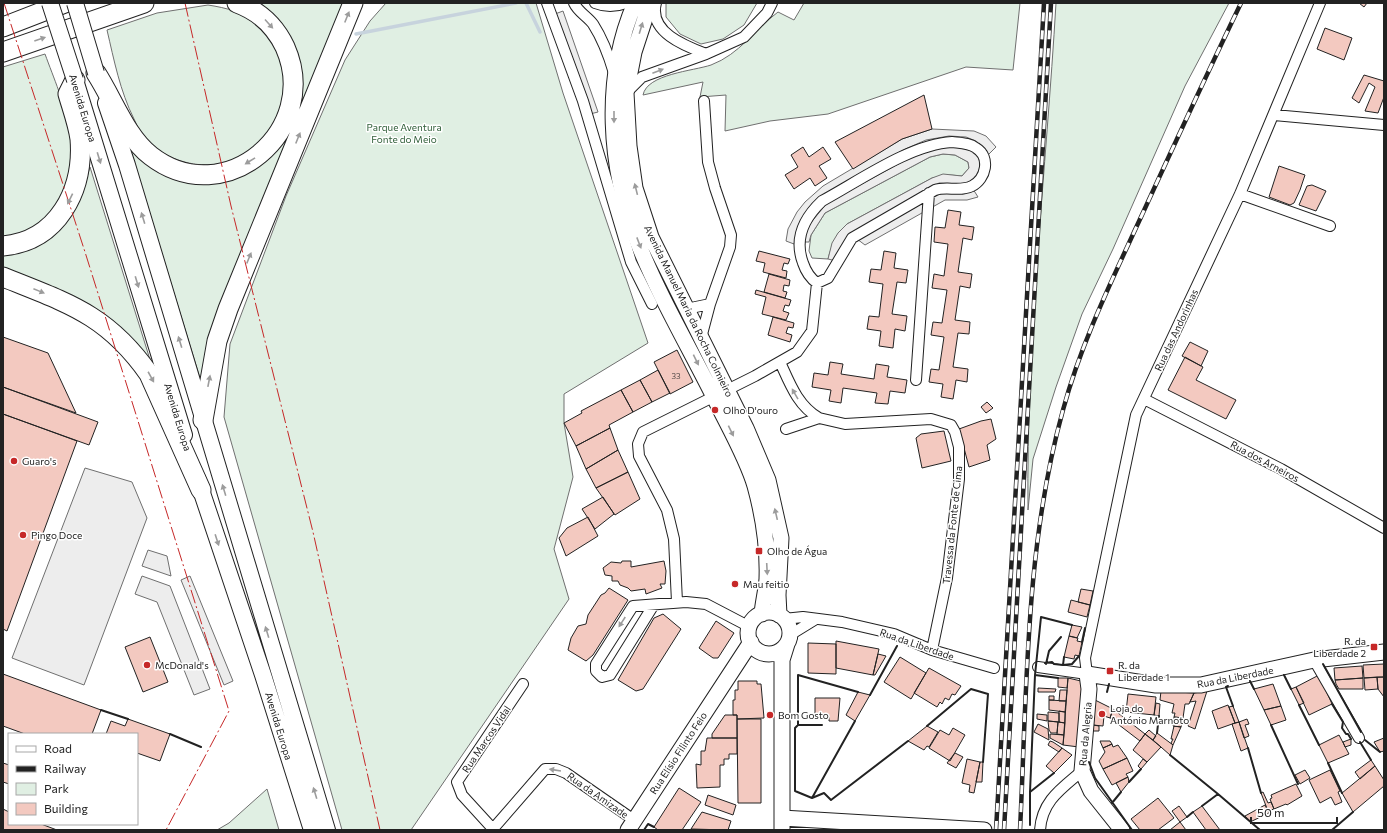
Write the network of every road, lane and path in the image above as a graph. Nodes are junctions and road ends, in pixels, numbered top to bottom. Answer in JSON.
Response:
{"nodes":[{"id":1,"x":50,"y":3,"type":"edge"},
{"id":2,"x":65,"y":3,"type":"edge"},
{"id":3,"x":75,"y":3,"type":"edge"},
{"id":4,"x":237,"y":3,"type":"edge"},
{"id":5,"x":353,"y":3,"type":"edge"},
{"id":6,"x":547,"y":3,"type":"edge"},
{"id":7,"x":574,"y":3,"type":"edge"},
{"id":8,"x":595,"y":3,"type":"edge"},
{"id":9,"x":626,"y":3,"type":"edge"},
{"id":10,"x":635,"y":3,"type":"edge"},
{"id":11,"x":650,"y":3,"type":"edge"},
{"id":12,"x":656,"y":3,"type":"edge"},
{"id":13,"x":772,"y":3,"type":"edge"},
{"id":14,"x":1320,"y":3,"type":"edge"},
{"id":15,"x":146,"y":4,"type":"edge"},
{"id":16,"x":3,"y":27,"type":"edge"},
{"id":17,"x":3,"y":52,"type":"edge"},
{"id":18,"x":706,"y":54,"type":"junction"},
{"id":19,"x":96,"y":73,"type":"junction"},
{"id":20,"x":615,"y":78,"type":"junction"},
{"id":21,"x":75,"y":80,"type":"junction"},
{"id":22,"x":626,"y":93,"type":"junction"},
{"id":23,"x":704,"y":101,"type":"dead end"},
{"id":24,"x":1274,"y":115,"type":"junction"},
{"id":25,"x":1384,"y":125,"type":"edge"},
{"id":26,"x":929,"y":193,"type":"junction"},
{"id":27,"x":1240,"y":194,"type":"junction"},
{"id":28,"x":1330,"y":226,"type":"dead end"},
{"id":29,"x":3,"y":246,"type":"edge"},
{"id":30,"x":3,"y":277,"type":"edge"},
{"id":31,"x":817,"y":283,"type":"junction"},
{"id":32,"x":652,"y":304,"type":"dead end"},
{"id":33,"x":710,"y":304,"type":"junction"},
{"id":34,"x":686,"y":309,"type":"junction"},
{"id":35,"x":701,"y":338,"type":"junction"},
{"id":36,"x":780,"y":362,"type":"junction"},
{"id":37,"x":916,"y":380,"type":"dead end"},
{"id":38,"x":715,"y":396,"type":"junction"},
{"id":39,"x":1144,"y":399,"type":"junction"},
{"id":40,"x":819,"y":418,"type":"junction"},
{"id":41,"x":203,"y":420,"type":"junction"},
{"id":42,"x":786,"y":429,"type":"dead end"},
{"id":43,"x":201,"y":490,"type":"junction"},
{"id":44,"x":1384,"y":528,"type":"edge"},
{"id":45,"x":677,"y":602,"type":"junction"},
{"id":46,"x":652,"y":606,"type":"junction"},
{"id":47,"x":762,"y":614,"type":"junction"},
{"id":48,"x":782,"y":617,"type":"junction"},
{"id":49,"x":816,"y":619,"type":"junction"},
{"id":50,"x":750,"y":627,"type":"junction"},
{"id":51,"x":789,"y":640,"type":"junction"},
{"id":52,"x":759,"y":649,"type":"junction"},
{"id":53,"x":932,"y":650,"type":"junction"},
{"id":54,"x":1384,"y":652,"type":"edge"},
{"id":55,"x":1314,"y":660,"type":"junction"},
{"id":56,"x":1038,"y":667,"type":"dead end"},
{"id":57,"x":994,"y":668,"type":"dead end"},
{"id":58,"x":1087,"y":674,"type":"junction"},
{"id":59,"x":523,"y":684,"type":"dead end"},
{"id":60,"x":781,"y":686,"type":"junction"},
{"id":61,"x":1358,"y":738,"type":"dead end"},
{"id":62,"x":1082,"y":771,"type":"junction"},
{"id":63,"x":782,"y":824,"type":"edge"},
{"id":64,"x":631,"y":825,"type":"edge"},
{"id":65,"x":312,"y":830,"type":"edge"},
{"id":66,"x":327,"y":830,"type":"edge"},
{"id":67,"x":493,"y":830,"type":"edge"},
{"id":68,"x":984,"y":830,"type":"edge"},
{"id":69,"x":1040,"y":830,"type":"edge"},
{"id":70,"x":1122,"y":830,"type":"edge"}],
"edges":[{"from":1,"to":21,"type":"main road","name":"Avenida Europa","bridge":true},
{"from":2,"to":16,"type":"highway"},
{"from":3,"to":19,"type":"main road","name":"Avenida Europa","bridge":true},
{"from":4,"to":19,"type":"highway","one_way":true},
{"from":41,"to":5,"type":"highway","one_way":true},
{"from":6,"to":32,"type":"street"},
{"from":7,"to":20,"type":"street"},
{"from":8,"to":9,"type":"street"},
{"from":10,"to":20,"type":"main road","name":"Avenida Manuel Maria da Rocha Colmieiro"},
{"from":22,"to":11,"type":"main road","name":"Avenida Manuel Maria da Rocha Colmieiro","one_way":true},
{"from":12,"to":18,"type":"street"},
{"from":13,"to":18,"type":"street"},
{"from":14,"to":24,"type":"street","name":"Rua das Andorinhas"},
{"from":17,"to":15,"type":"highway","one_way":true},
{"from":22,"to":18,"type":"street","one_way":true},
{"from":41,"to":19,"type":"main road","name":"Avenida Europa","one_way":true},
{"from":20,"to":38,"type":"main road","name":"Avenida Manuel Maria da Rocha Colmieiro","one_way":true},
{"from":21,"to":29,"type":"highway","one_way":true},
{"from":21,"to":43,"type":"main road","name":"Avenida Europa","one_way":true},
{"from":34,"to":22,"type":"main road","name":"Avenida Manuel Maria da Rocha Colmieiro","one_way":true},
{"from":23,"to":33,"type":"street"},
{"from":24,"to":25,"type":"street"},
{"from":24,"to":27,"type":"street","name":"Rua das Andorinhas"},
{"from":26,"to":31,"type":"street"},
{"from":26,"to":31,"type":"street"},
{"from":26,"to":37,"type":"street"},
{"from":27,"to":28,"type":"street"},
{"from":27,"to":39,"type":"street","name":"Rua das Andorinhas"},
{"from":30,"to":43,"type":"highway","one_way":true},
{"from":31,"to":36,"type":"street"},
{"from":33,"to":34,"type":"street"},
{"from":33,"to":35,"type":"street"},
{"from":34,"to":35,"type":"main road","name":"Avenida Manuel Maria da Rocha Colmieiro"},
{"from":35,"to":38,"type":"main road","name":"Avenida Manuel Maria da Rocha Colmieiro"},
{"from":36,"to":38,"type":"street"},
{"from":40,"to":36,"type":"street","one_way":true},
{"from":38,"to":45,"type":"street"},
{"from":38,"to":47,"type":"main road","name":"Avenida Manuel Maria da Rocha Colmieiro","one_way":true},
{"from":48,"to":38,"type":"main road","name":"Avenida Manuel Maria da Rocha Colmieiro","one_way":true},
{"from":39,"to":44,"type":"street","name":"Rua dos Arneiros"},
{"from":39,"to":58,"type":"street","name":"Rua das Andorinhas"},
{"from":40,"to":42,"type":"street"},
{"from":40,"to":53,"type":"street","name":"Travessa da Fonte de Cima"},
{"from":66,"to":41,"type":"main road","name":"Avenida Europa","one_way":true},
{"from":43,"to":65,"type":"main road","name":"Avenida Europa","one_way":true},
{"from":45,"to":46,"type":"street"},
{"from":45,"to":50,"type":"street"},
{"from":46,"to":46,"type":"street","one_way":true},
{"from":47,"to":48,"type":"main road"},
{"from":47,"to":50,"type":"main road"},
{"from":48,"to":49,"type":"street","name":"Rua da Liberdade"},
{"from":48,"to":51,"type":"main road"},
{"from":49,"to":51,"type":"street"},
{"from":49,"to":53,"type":"street","name":"Rua da Liberdade"},
{"from":50,"to":52,"type":"main road"},
{"from":51,"to":52,"type":"main road"},
{"from":51,"to":60,"type":"main road"},
{"from":52,"to":60,"type":"main road"},
{"from":52,"to":64,"type":"main road","name":"Rua Elísio Filinto Feio"},
{"from":53,"to":57,"type":"street","name":"Rua da Liberdade"},
{"from":54,"to":55,"type":"main road","name":"Rua da Liberdade"},
{"from":55,"to":58,"type":"main road","name":"Rua da Liberdade"},
{"from":55,"to":61,"type":"street"},
{"from":56,"to":58,"type":"street","name":"Rua da Liberdade"},
{"from":58,"to":62,"type":"main road","name":"Rua da Alegria"},
{"from":59,"to":67,"type":"street","name":"Rua Marcos Vidal"},
{"from":60,"to":63,"type":"main road"},
{"from":62,"to":69,"type":"street"},
{"from":62,"to":70,"type":"main road","name":"Rua da Alegria"},
{"from":63,"to":68,"type":"main road"},
{"from":64,"to":67,"type":"street","name":"Rua da Amizade","one_way":true}]}
